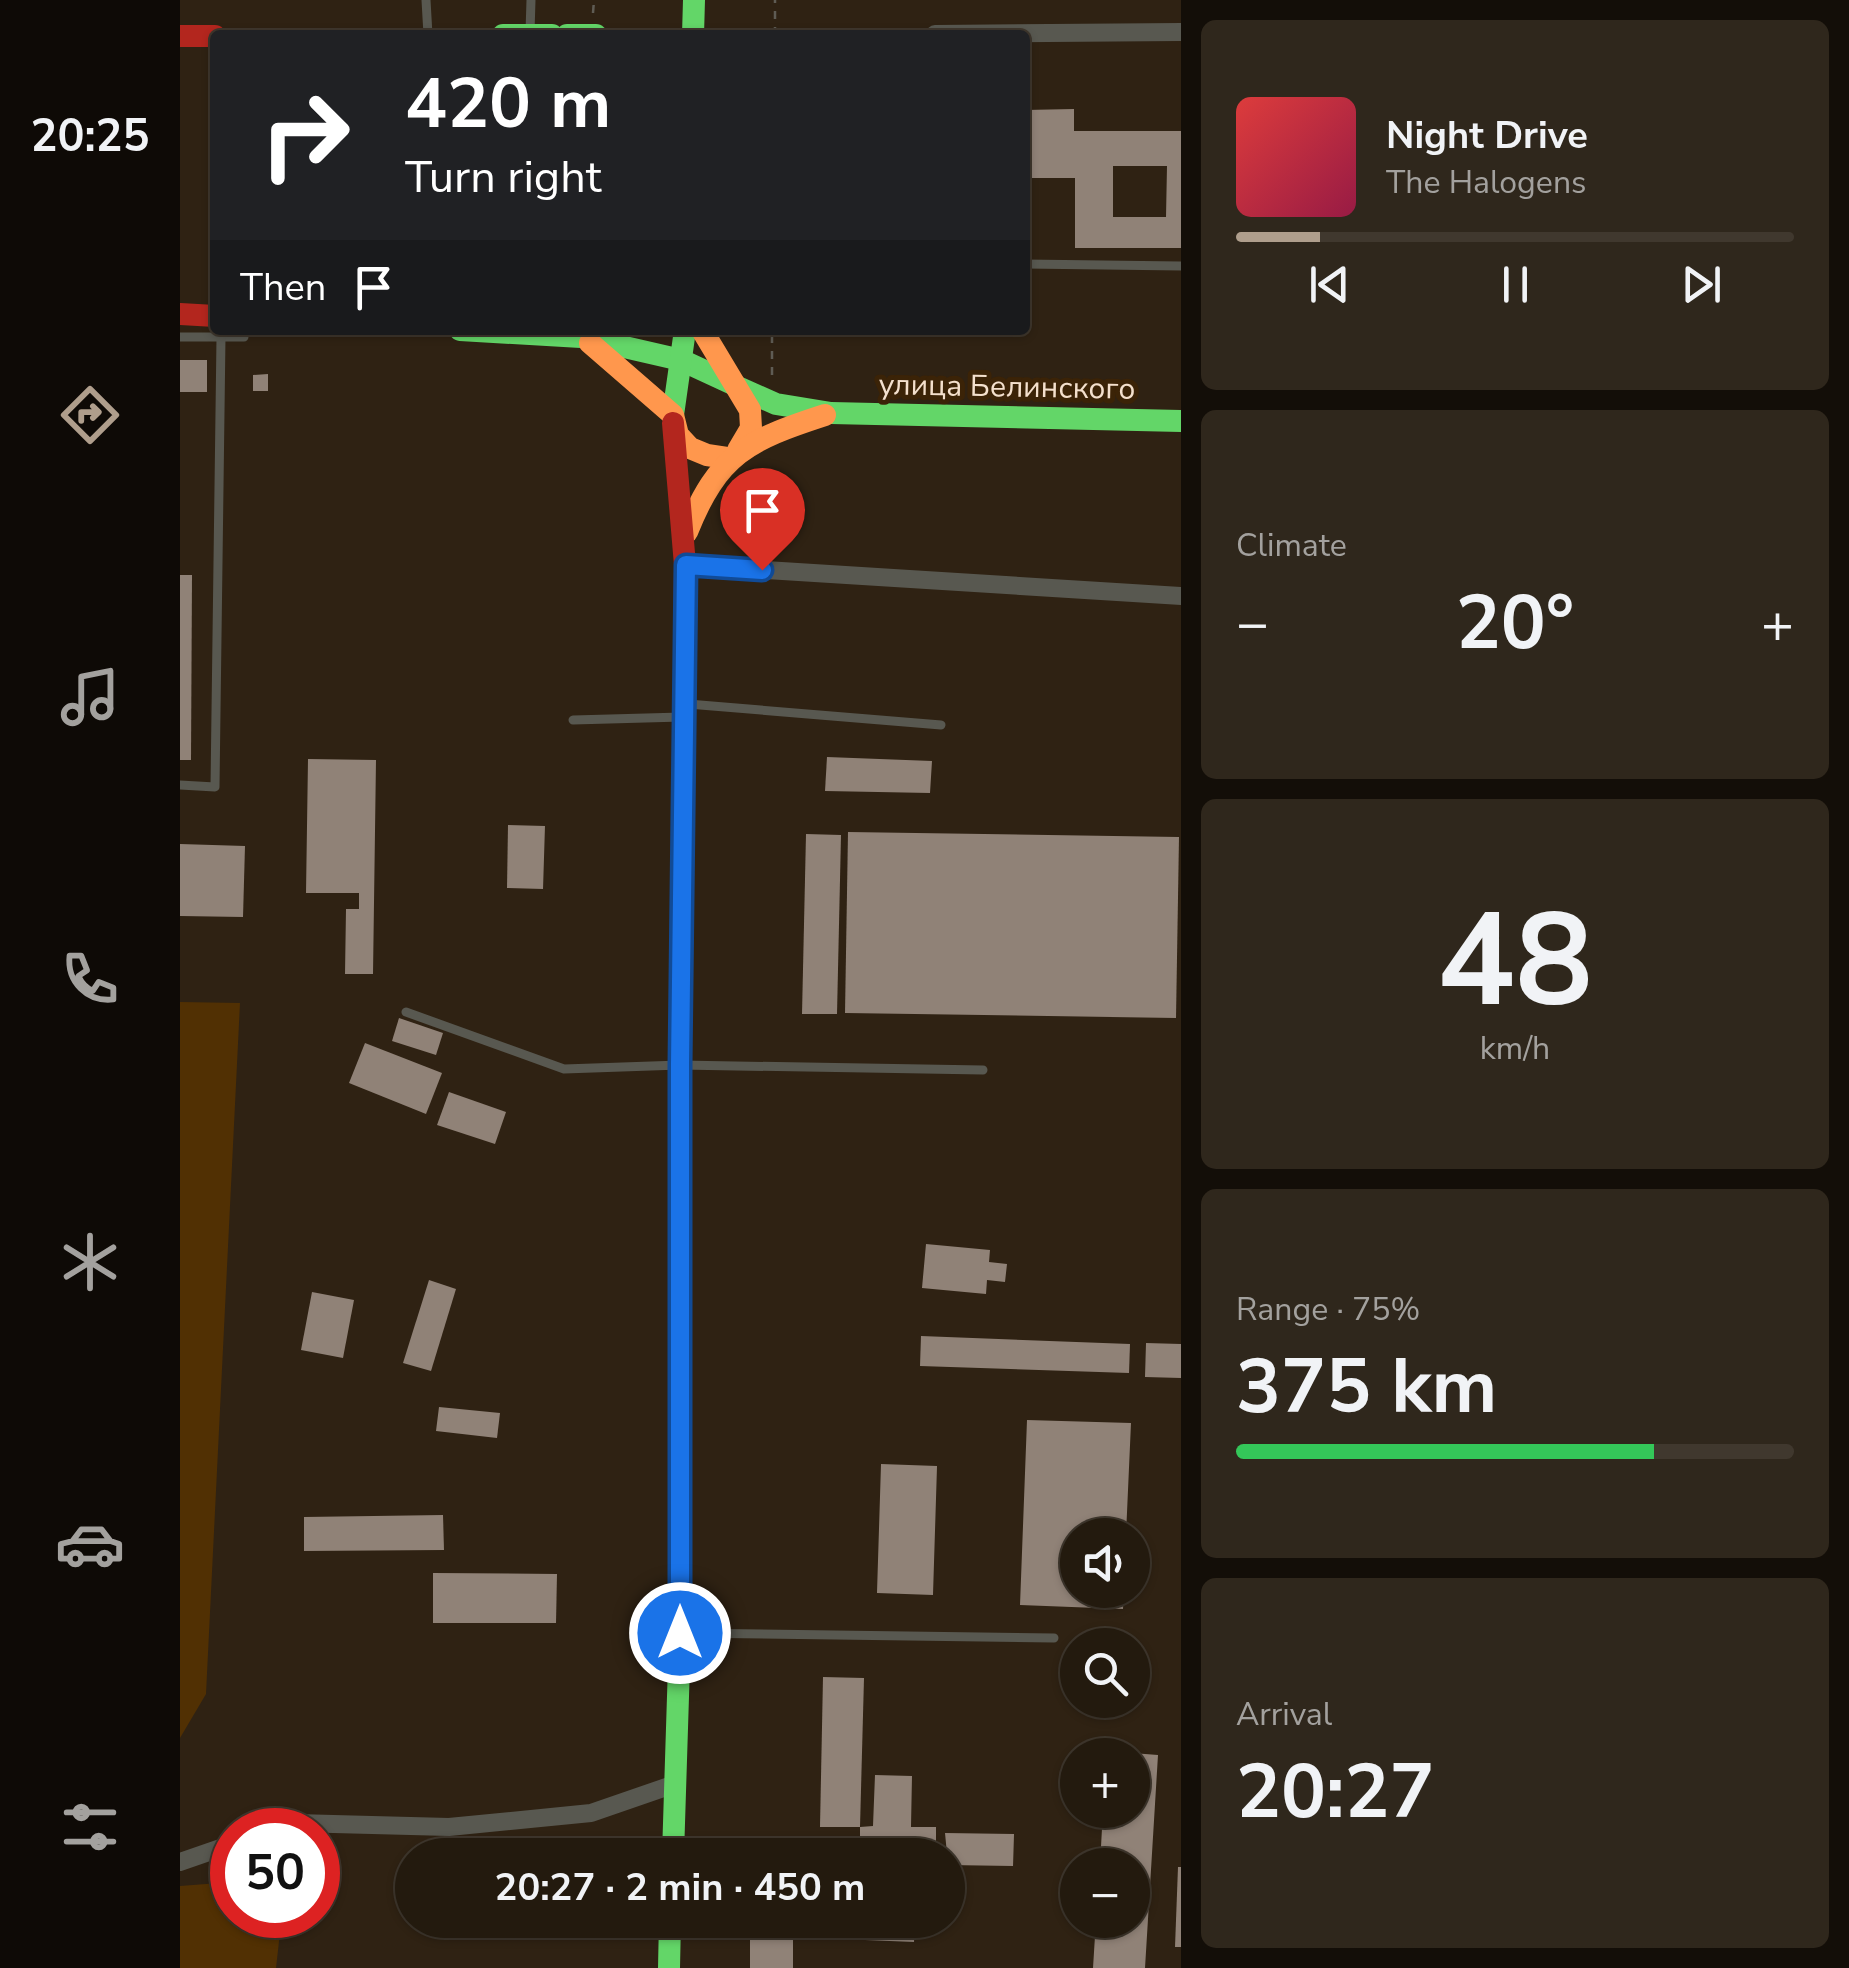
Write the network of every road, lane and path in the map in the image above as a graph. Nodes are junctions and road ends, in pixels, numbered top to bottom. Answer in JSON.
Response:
{"nodes":[{"id":1,"x":426,"y":0,"type":"edge"},
{"id":2,"x":532,"y":0,"type":"edge"},
{"id":3,"x":694,"y":0,"type":"edge"},
{"id":4,"x":775,"y":0,"type":"edge"},
{"id":5,"x":428,"y":30,"type":"edge"},
{"id":6,"x":530,"y":30,"type":"edge"},
{"id":7,"x":693,"y":30,"type":"edge"},
{"id":8,"x":775,"y":30,"type":"edge"},
{"id":9,"x":1181,"y":32,"type":"edge"},
{"id":10,"x":1030,"y":33,"type":"edge"},
{"id":11,"x":180,"y":36,"type":"edge"},
{"id":12,"x":210,"y":36,"type":"edge"},
{"id":13,"x":1030,"y":264,"type":"edge"},
{"id":14,"x":1181,"y":266,"type":"edge"},
{"id":15,"x":180,"y":314,"type":"edge"},
{"id":16,"x":210,"y":324,"type":"edge"},
{"id":17,"x":210,"y":329,"type":"edge"},
{"id":18,"x":218,"y":335,"type":"edge"},
{"id":19,"x":552,"y":335,"type":"edge"},
{"id":20,"x":685,"y":335,"type":"edge"},
{"id":21,"x":705,"y":335,"type":"edge"},
{"id":22,"x":581,"y":337,"type":"junction"},
{"id":23,"x":180,"y":338,"type":"edge"},
{"id":24,"x":680,"y":360,"type":"junction"},
{"id":25,"x":737,"y":386,"type":"junction"},
{"id":26,"x":832,"y":413,"type":"junction"},
{"id":27,"x":673,"y":419,"type":"junction"},
{"id":28,"x":1181,"y":421,"type":"edge"},
{"id":29,"x":733,"y":454,"type":"junction"},
{"id":30,"x":685,"y":538,"type":"junction"},
{"id":31,"x":686,"y":565,"type":"junction"},
{"id":32,"x":1181,"y":596,"type":"edge"},
{"id":33,"x":685,"y":710,"type":"junction"},
{"id":34,"x":572,"y":720,"type":"dead end"},
{"id":35,"x":941,"y":725,"type":"dead end"},
{"id":36,"x":180,"y":785,"type":"edge"},
{"id":37,"x":406,"y":1012,"type":"dead end"},
{"id":38,"x":680,"y":1064,"type":"junction"},
{"id":39,"x":983,"y":1070,"type":"dead end"},
{"id":40,"x":680,"y":1633,"type":"junction"},
{"id":41,"x":1054,"y":1638,"type":"dead end"},
{"id":42,"x":675,"y":1784,"type":"junction"},
{"id":43,"x":340,"y":1823,"type":"edge"},
{"id":44,"x":673,"y":1838,"type":"edge"},
{"id":45,"x":210,"y":1852,"type":"edge"},
{"id":46,"x":180,"y":1862,"type":"edge"},
{"id":47,"x":670,"y":1938,"type":"edge"},
{"id":48,"x":669,"y":1968,"type":"edge"}],
"edges":[{"from":1,"to":5,"type":"lane"},
{"from":2,"to":6,"type":"lane"},
{"from":3,"to":7,"type":"main road"},
{"from":4,"to":8,"type":"path"},
{"from":9,"to":10,"type":"street"},
{"from":11,"to":12,"type":"main road"},
{"from":13,"to":14,"type":"lane"},
{"from":15,"to":16,"type":"main road"},
{"from":17,"to":23,"type":"lane"},
{"from":18,"to":36,"type":"lane"},
{"from":19,"to":22,"type":"main road"},
{"from":20,"to":24,"type":"main road"},
{"from":21,"to":25,"type":"main road"},
{"from":22,"to":24,"type":"main road"},
{"from":22,"to":27,"type":"main road"},
{"from":24,"to":25,"type":"main road"},
{"from":24,"to":27,"type":"main road"},
{"from":25,"to":26,"type":"main road"},
{"from":25,"to":27,"type":"main road"},
{"from":25,"to":29,"type":"main road"},
{"from":26,"to":28,"type":"main road","name":"улица Белинского"},
{"from":26,"to":29,"type":"main road"},
{"from":27,"to":29,"type":"main road"},
{"from":27,"to":30,"type":"main road"},
{"from":29,"to":30,"type":"main road"},
{"from":30,"to":31,"type":"main road"},
{"from":31,"to":32,"type":"street"},
{"from":31,"to":33,"type":"main road"},
{"from":33,"to":34,"type":"lane"},
{"from":33,"to":35,"type":"lane"},
{"from":33,"to":38,"type":"main road"},
{"from":37,"to":38,"type":"lane"},
{"from":38,"to":39,"type":"lane"},
{"from":38,"to":40,"type":"main road"},
{"from":40,"to":41,"type":"lane"},
{"from":40,"to":42,"type":"main road"},
{"from":42,"to":43,"type":"street"},
{"from":42,"to":44,"type":"main road"},
{"from":45,"to":46,"type":"street"},
{"from":47,"to":48,"type":"main road"}]}
